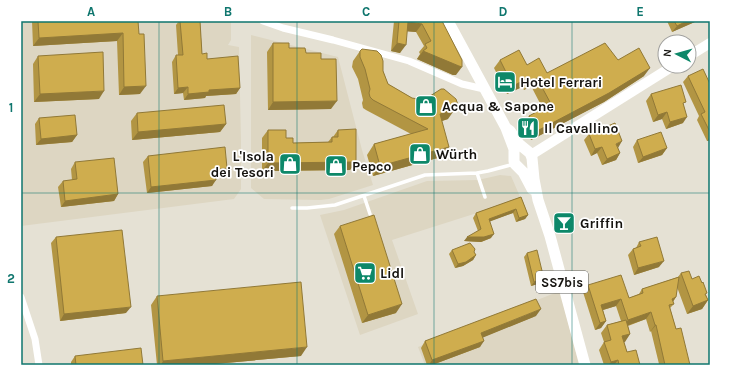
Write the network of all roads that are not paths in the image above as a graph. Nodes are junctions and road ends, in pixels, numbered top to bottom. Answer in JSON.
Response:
{"nodes":[{"id":1,"x":263,"y":21,"type":"edge"},
{"id":2,"x":448,"y":21,"type":"edge"},
{"id":3,"x":710,"y":43,"type":"edge"},
{"id":4,"x":697,"y":51,"type":"edge"},
{"id":5,"x":660,"y":74,"type":"edge"},
{"id":6,"x":484,"y":89,"type":"junction"},
{"id":7,"x":506,"y":128,"type":"junction"},
{"id":8,"x":530,"y":156,"type":"junction"},
{"id":9,"x":516,"y":164,"type":"junction"},
{"id":10,"x":477,"y":173,"type":"junction"},
{"id":11,"x":364,"y":196,"type":"junction"},
{"id":12,"x":485,"y":197,"type":"dead end"},
{"id":13,"x":538,"y":200,"type":"junction"},
{"id":14,"x":292,"y":208,"type":"dead end"},
{"id":15,"x":370,"y":214,"type":"dead end"},
{"id":16,"x":21,"y":297,"type":"edge"},
{"id":17,"x":39,"y":365,"type":"edge"},
{"id":18,"x":585,"y":365,"type":"edge"}],
"edges":[{"from":1,"to":6,"type":"street"},
{"from":2,"to":6,"type":"main road","number":"SS7bis"},
{"from":3,"to":4,"type":"street"},
{"from":5,"to":8,"type":"street"},
{"from":6,"to":7,"type":"main road","number":"SS7bis"},
{"from":7,"to":8,"type":"main road","number":"SS7bis"},
{"from":7,"to":9,"type":"main road","number":"SS7bis"},
{"from":8,"to":9,"type":"main road"},
{"from":8,"to":9,"type":"main road"},
{"from":8,"to":13,"type":"main road","number":"SS7bis"},
{"from":9,"to":10,"type":"lane"},
{"from":9,"to":13,"type":"main road","number":"SS7bis"},
{"from":10,"to":11,"type":"lane"},
{"from":10,"to":12,"type":"lane"},
{"from":11,"to":14,"type":"lane"},
{"from":11,"to":15,"type":"lane"},
{"from":13,"to":18,"type":"main road","number":"SS7bis"},
{"from":16,"to":17,"type":"street"}]}
